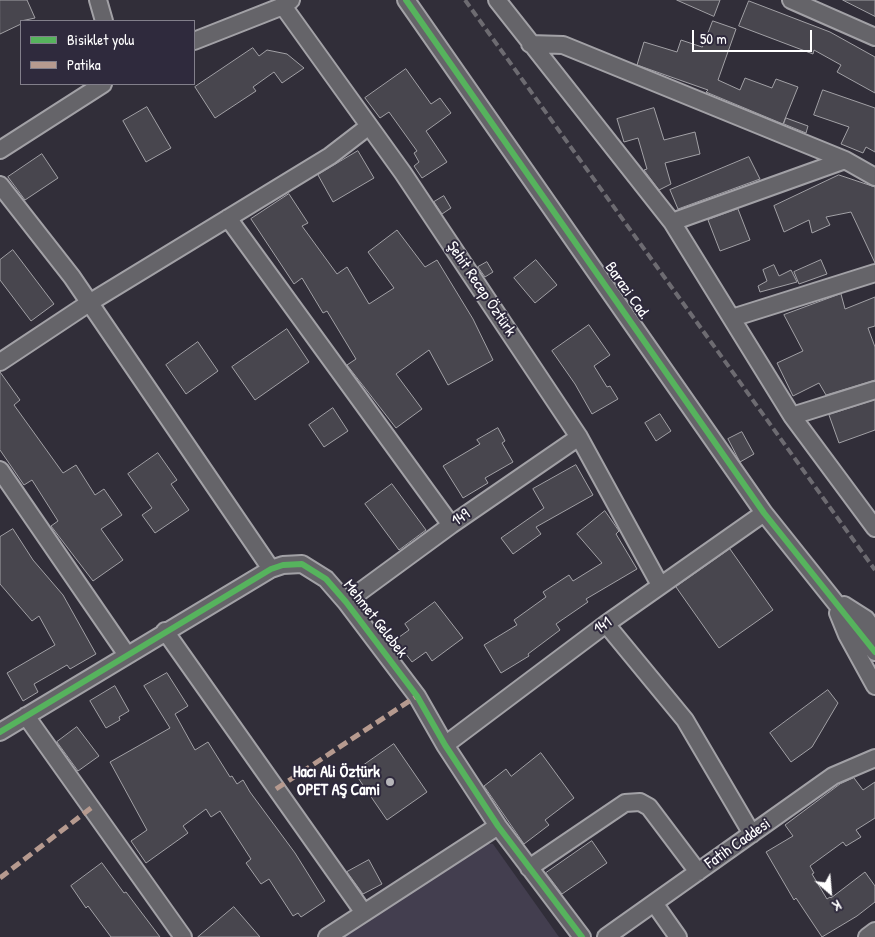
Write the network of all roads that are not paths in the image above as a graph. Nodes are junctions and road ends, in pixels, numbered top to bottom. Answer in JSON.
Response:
{"nodes":[{"id":1,"x":98,"y":0,"type":"edge"},
{"id":2,"x":406,"y":0,"type":"edge"},
{"id":3,"x":497,"y":0,"type":"edge"},
{"id":4,"x":791,"y":0,"type":"edge"},
{"id":5,"x":287,"y":3,"type":"edge"},
{"id":6,"x":104,"y":20,"type":"edge"},
{"id":7,"x":875,"y":37,"type":"edge"},
{"id":8,"x":195,"y":41,"type":"edge"},
{"id":9,"x":530,"y":44,"type":"junction"},
{"id":10,"x":101,"y":85,"type":"edge"},
{"id":11,"x":369,"y":126,"type":"junction"},
{"id":12,"x":0,"y":150,"type":"edge"},
{"id":13,"x":845,"y":160,"type":"junction"},
{"id":14,"x":875,"y":177,"type":"edge"},
{"id":15,"x":0,"y":185,"type":"edge"},
{"id":16,"x":228,"y":218,"type":"junction"},
{"id":17,"x":672,"y":222,"type":"junction"},
{"id":18,"x":875,"y":273,"type":"edge"},
{"id":19,"x":89,"y":302,"type":"junction"},
{"id":20,"x":732,"y":318,"type":"junction"},
{"id":21,"x":0,"y":362,"type":"edge"},
{"id":22,"x":875,"y":390,"type":"edge"},
{"id":23,"x":792,"y":416,"type":"junction"},
{"id":24,"x":580,"y":437,"type":"junction"},
{"id":25,"x":0,"y":470,"type":"edge"},
{"id":26,"x":764,"y":513,"type":"junction"},
{"id":27,"x":451,"y":525,"type":"junction"},
{"id":28,"x":875,"y":528,"type":"edge"},
{"id":29,"x":271,"y":569,"type":"junction"},
{"id":30,"x":660,"y":585,"type":"junction"},
{"id":31,"x":831,"y":594,"type":"junction"},
{"id":32,"x":346,"y":602,"type":"junction"},
{"id":33,"x":606,"y":624,"type":"junction"},
{"id":34,"x":875,"y":631,"type":"edge"},
{"id":35,"x":165,"y":632,"type":"junction"},
{"id":36,"x":875,"y":652,"type":"edge"},
{"id":37,"x":127,"y":655,"type":"junction"},
{"id":38,"x":875,"y":686,"type":"edge"},
{"id":39,"x":26,"y":716,"type":"junction"},
{"id":40,"x":0,"y":732,"type":"edge"},
{"id":41,"x":445,"y":744,"type":"junction"},
{"id":42,"x":875,"y":758,"type":"edge"},
{"id":43,"x":498,"y":826,"type":"junction"},
{"id":44,"x":752,"y":834,"type":"junction"},
{"id":45,"x":529,"y":868,"type":"junction"},
{"id":46,"x":698,"y":872,"type":"junction"},
{"id":47,"x":654,"y":902,"type":"junction"},
{"id":48,"x":364,"y":913,"type":"junction"},
{"id":49,"x":875,"y":931,"type":"edge"},
{"id":50,"x":183,"y":937,"type":"edge"},
{"id":51,"x":328,"y":937,"type":"edge"},
{"id":52,"x":582,"y":937,"type":"edge"},
{"id":53,"x":606,"y":937,"type":"edge"},
{"id":54,"x":678,"y":937,"type":"edge"},
{"id":55,"x":867,"y":937,"type":"edge"}],
"edges":[{"from":1,"to":6,"type":"street"},
{"from":2,"to":26,"type":"street","name":"Barazi Cad."},
{"from":3,"to":9,"type":"street"},
{"from":4,"to":7,"type":"street"},
{"from":5,"to":8,"type":"street"},
{"from":5,"to":11,"type":"street","name":"Şehit Recep Öztürk"},
{"from":9,"to":13,"type":"street"},
{"from":9,"to":17,"type":"street"},
{"from":10,"to":12,"type":"street"},
{"from":11,"to":16,"type":"street"},
{"from":11,"to":24,"type":"street","name":"Şehit Recep Öztürk"},
{"from":13,"to":14,"type":"street"},
{"from":13,"to":17,"type":"street"},
{"from":15,"to":19,"type":"street"},
{"from":16,"to":19,"type":"street"},
{"from":16,"to":27,"type":"street"},
{"from":17,"to":20,"type":"street"},
{"from":18,"to":20,"type":"street"},
{"from":19,"to":21,"type":"street"},
{"from":19,"to":29,"type":"street"},
{"from":20,"to":23,"type":"street"},
{"from":22,"to":23,"type":"street"},
{"from":23,"to":28,"type":"street"},
{"from":24,"to":27,"type":"street","name":"149"},
{"from":24,"to":30,"type":"street","name":"Şehit Recep Öztürk"},
{"from":25,"to":37,"type":"street"},
{"from":26,"to":30,"type":"street","name":"141"},
{"from":26,"to":31,"type":"street","name":"Barazi Cad."},
{"from":27,"to":32,"type":"street","name":"149"},
{"from":29,"to":32,"type":"street","name":"Mehmet Gelebek"},
{"from":29,"to":35,"type":"street","name":"Mehmet Gelebek"},
{"from":30,"to":33,"type":"street","name":"141"},
{"from":31,"to":34,"type":"street"},
{"from":31,"to":36,"type":"street"},
{"from":31,"to":38,"type":"street"},
{"from":32,"to":41,"type":"street","name":"Mehmet Gelebek"},
{"from":33,"to":41,"type":"street","name":"141"},
{"from":33,"to":44,"type":"street"},
{"from":35,"to":37,"type":"street","name":"Mehmet Gelebek"},
{"from":35,"to":48,"type":"street"},
{"from":37,"to":39,"type":"street","name":"Mehmet Gelebek"},
{"from":39,"to":40,"type":"street","name":"Mehmet Gelebek"},
{"from":39,"to":50,"type":"street"},
{"from":41,"to":43,"type":"street","name":"Mehmet Gelebek"},
{"from":42,"to":44,"type":"street","name":"Fatih Caddesi"},
{"from":43,"to":45,"type":"street","name":"Mehmet Gelebek"},
{"from":43,"to":48,"type":"street"},
{"from":44,"to":46,"type":"street","name":"Fatih Caddesi"},
{"from":45,"to":46,"type":"street"},
{"from":45,"to":52,"type":"street","name":"Mehmet Gelebek"},
{"from":46,"to":47,"type":"street","name":"Fatih Caddesi"},
{"from":47,"to":53,"type":"street","name":"Fatih Caddesi"},
{"from":47,"to":54,"type":"street"},
{"from":48,"to":51,"type":"street"},
{"from":49,"to":55,"type":"street"}]}
